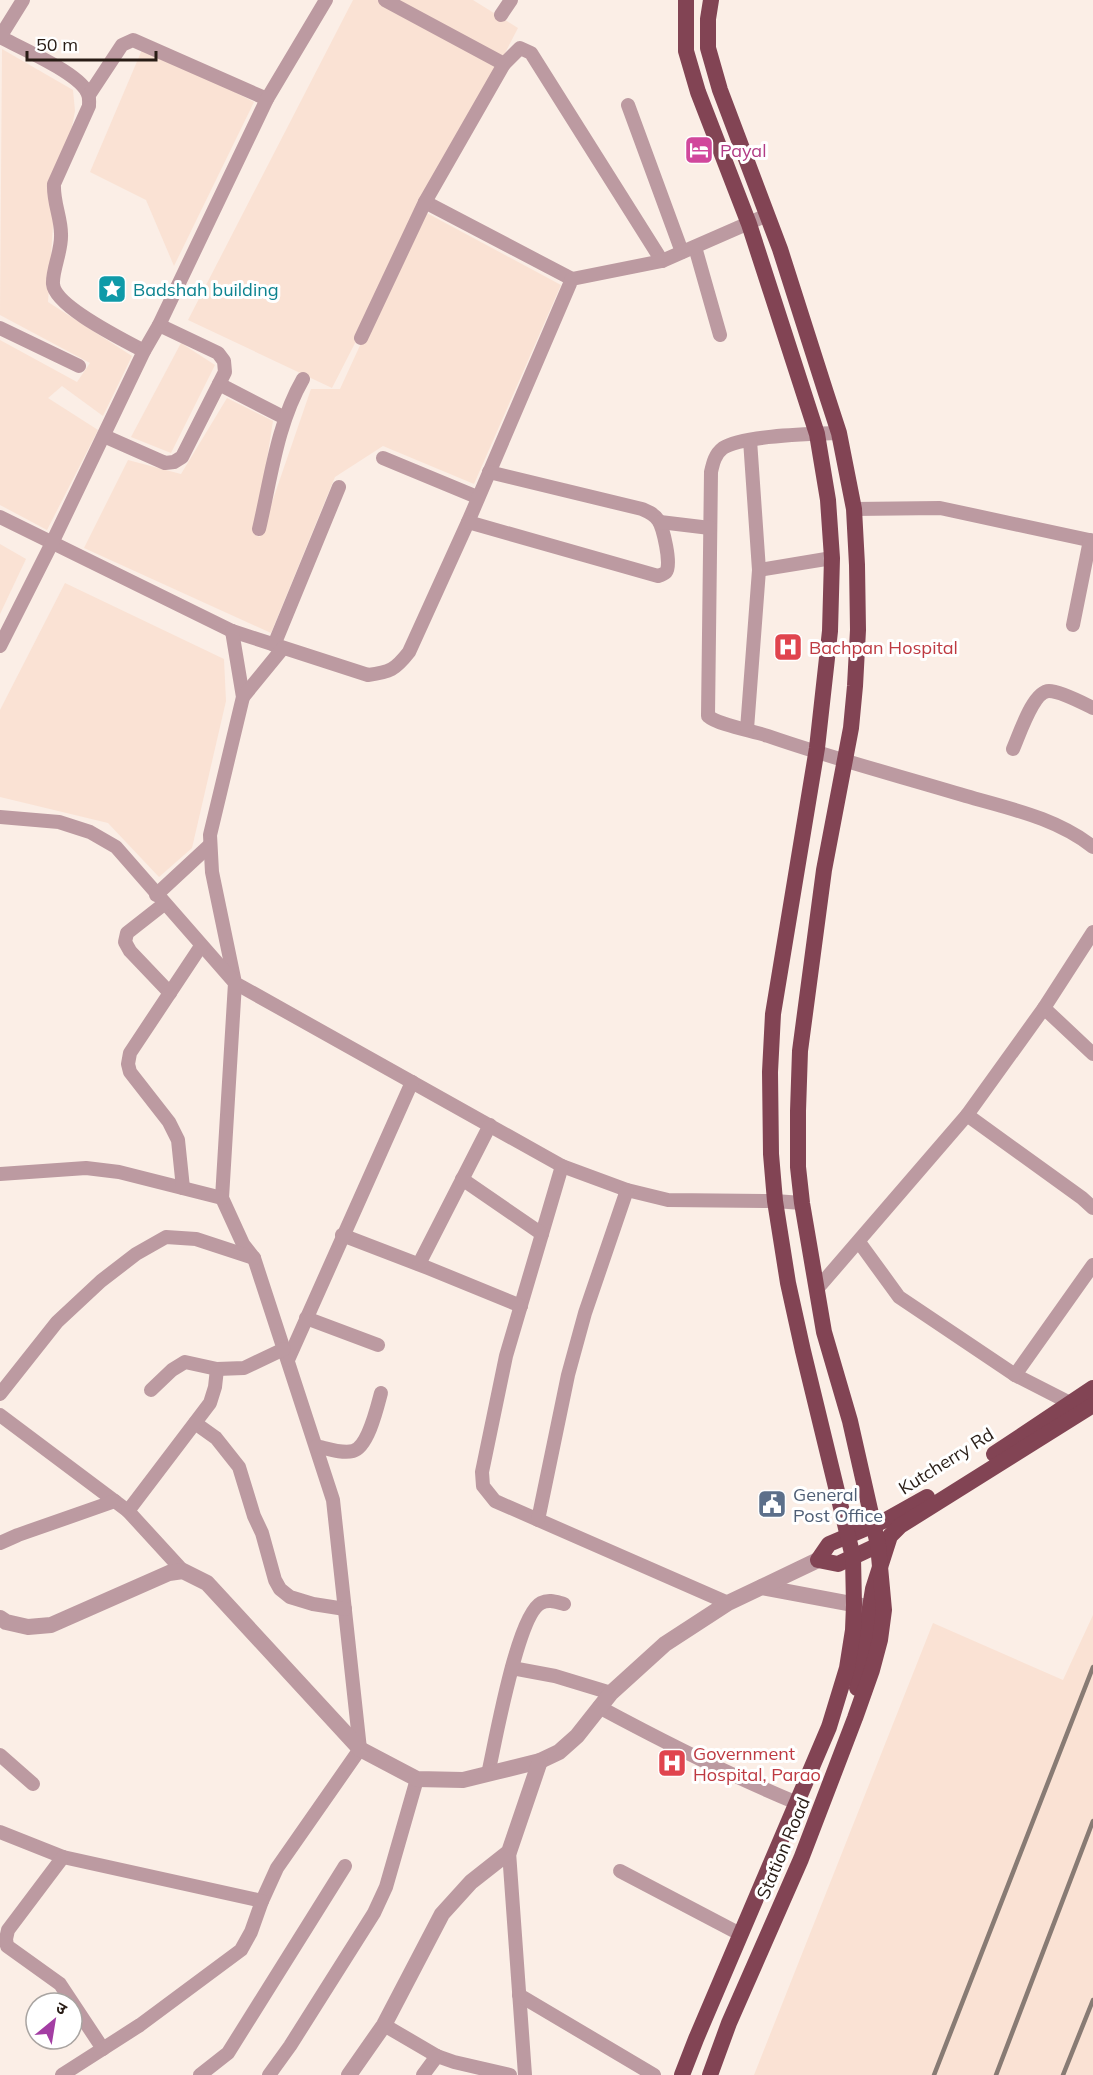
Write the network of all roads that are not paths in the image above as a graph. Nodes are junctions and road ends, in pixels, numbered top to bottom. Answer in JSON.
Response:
{"nodes":[{"id":1,"x":23,"y":0,"type":"edge"},
{"id":2,"x":326,"y":0,"type":"edge"},
{"id":3,"x":385,"y":0,"type":"edge"},
{"id":4,"x":511,"y":0,"type":"edge"},
{"id":5,"x":686,"y":0,"type":"edge"},
{"id":6,"x":696,"y":0,"type":"edge"},
{"id":7,"x":711,"y":0,"type":"edge"},
{"id":8,"x":501,"y":15,"type":"dead end"},
{"id":9,"x":0,"y":37,"type":"edge"},
{"id":10,"x":504,"y":64,"type":"junction"},
{"id":11,"x":89,"y":95,"type":"junction"},
{"id":12,"x":267,"y":99,"type":"junction"},
{"id":13,"x":628,"y":105,"type":"dead end"},
{"id":14,"x":425,"y":202,"type":"junction"},
{"id":15,"x":767,"y":215,"type":"junction"},
{"id":16,"x":749,"y":224,"type":"junction"},
{"id":17,"x":755,"y":244,"type":"junction"},
{"id":18,"x":695,"y":247,"type":"junction"},
{"id":19,"x":682,"y":252,"type":"junction"},
{"id":20,"x":662,"y":261,"type":"junction"},
{"id":21,"x":572,"y":279,"type":"junction"},
{"id":22,"x":159,"y":325,"type":"junction"},
{"id":23,"x":0,"y":328,"type":"edge"},
{"id":24,"x":720,"y":335,"type":"dead end"},
{"id":25,"x":361,"y":338,"type":"dead end"},
{"id":26,"x":144,"y":351,"type":"junction"},
{"id":27,"x":79,"y":366,"type":"dead end"},
{"id":28,"x":303,"y":379,"type":"dead end"},
{"id":29,"x":219,"y":384,"type":"junction"},
{"id":30,"x":285,"y":418,"type":"junction"},
{"id":31,"x":838,"y":433,"type":"junction"},
{"id":32,"x":817,"y":434,"type":"junction"},
{"id":33,"x":104,"y":436,"type":"junction"},
{"id":34,"x":750,"y":440,"type":"junction"},
{"id":35,"x":383,"y":458,"type":"dead end"},
{"id":36,"x":489,"y":472,"type":"junction"},
{"id":37,"x":339,"y":487,"type":"dead end"},
{"id":38,"x":477,"y":497,"type":"junction"},
{"id":39,"x":854,"y":509,"type":"junction"},
{"id":40,"x":0,"y":517,"type":"edge"},
{"id":41,"x":468,"y":522,"type":"junction"},
{"id":42,"x":660,"y":522,"type":"junction"},
{"id":43,"x":259,"y":528,"type":"dead end"},
{"id":44,"x":710,"y":528,"type":"junction"},
{"id":45,"x":1092,"y":541,"type":"edge"},
{"id":46,"x":52,"y":543,"type":"junction"},
{"id":47,"x":832,"y":558,"type":"junction"},
{"id":48,"x":759,"y":570,"type":"junction"},
{"id":49,"x":1073,"y":625,"type":"dead end"},
{"id":50,"x":232,"y":631,"type":"junction"},
{"id":51,"x":0,"y":646,"type":"edge"},
{"id":52,"x":278,"y":647,"type":"junction"},
{"id":53,"x":243,"y":697,"type":"junction"},
{"id":54,"x":1093,"y":708,"type":"edge"},
{"id":55,"x":747,"y":729,"type":"junction"},
{"id":56,"x":1013,"y":749,"type":"dead end"},
{"id":57,"x":816,"y":753,"type":"junction"},
{"id":58,"x":845,"y":761,"type":"junction"},
{"id":59,"x":0,"y":817,"type":"edge"},
{"id":60,"x":210,"y":845,"type":"junction"},
{"id":61,"x":1093,"y":847,"type":"edge"},
{"id":62,"x":160,"y":899,"type":"junction"},
{"id":63,"x":1093,"y":933,"type":"edge"},
{"id":64,"x":201,"y":946,"type":"junction"},
{"id":65,"x":235,"y":983,"type":"junction"},
{"id":66,"x":170,"y":993,"type":"junction"},
{"id":67,"x":1044,"y":1008,"type":"junction"},
{"id":68,"x":1093,"y":1054,"type":"edge"},
{"id":69,"x":412,"y":1082,"type":"junction"},
{"id":70,"x":967,"y":1115,"type":"junction"},
{"id":71,"x":490,"y":1125,"type":"junction"},
{"id":72,"x":562,"y":1166,"type":"junction"},
{"id":73,"x":0,"y":1174,"type":"edge"},
{"id":74,"x":462,"y":1179,"type":"junction"},
{"id":75,"x":183,"y":1188,"type":"junction"},
{"id":76,"x":627,"y":1190,"type":"junction"},
{"id":77,"x":222,"y":1198,"type":"junction"},
{"id":78,"x":775,"y":1201,"type":"junction"},
{"id":79,"x":802,"y":1203,"type":"junction"},
{"id":80,"x":1093,"y":1208,"type":"edge"},
{"id":81,"x":542,"y":1234,"type":"junction"},
{"id":82,"x":342,"y":1235,"type":"junction"},
{"id":83,"x":859,"y":1242,"type":"junction"},
{"id":84,"x":254,"y":1258,"type":"junction"},
{"id":85,"x":419,"y":1264,"type":"junction"},
{"id":86,"x":1093,"y":1265,"type":"edge"},
{"id":87,"x":817,"y":1289,"type":"junction"},
{"id":88,"x":521,"y":1306,"type":"junction"},
{"id":89,"x":306,"y":1318,"type":"junction"},
{"id":90,"x":378,"y":1345,"type":"dead end"},
{"id":91,"x":286,"y":1354,"type":"junction"},
{"id":92,"x":217,"y":1369,"type":"junction"},
{"id":93,"x":1015,"y":1375,"type":"junction"},
{"id":94,"x":1093,"y":1388,"type":"edge"},
{"id":95,"x":151,"y":1390,"type":"dead end"},
{"id":96,"x":0,"y":1394,"type":"edge"},
{"id":97,"x":381,"y":1394,"type":"dead end"},
{"id":98,"x":1070,"y":1403,"type":"junction"},
{"id":99,"x":1093,"y":1405,"type":"edge"},
{"id":100,"x":0,"y":1415,"type":"edge"},
{"id":101,"x":1093,"y":1418,"type":"edge"},
{"id":102,"x":195,"y":1424,"type":"junction"},
{"id":103,"x":315,"y":1446,"type":"junction"},
{"id":104,"x":115,"y":1501,"type":"junction"},
{"id":105,"x":128,"y":1511,"type":"junction"},
{"id":106,"x":538,"y":1520,"type":"junction"},
{"id":107,"x":874,"y":1525,"type":"junction"},
{"id":108,"x":849,"y":1536,"type":"junction"},
{"id":109,"x":0,"y":1543,"type":"edge"},
{"id":110,"x":878,"y":1545,"type":"junction"},
{"id":111,"x":853,"y":1557,"type":"junction"},
{"id":112,"x":818,"y":1560,"type":"junction"},
{"id":113,"x":183,"y":1571,"type":"junction"},
{"id":114,"x":878,"y":1574,"type":"junction"},
{"id":115,"x":762,"y":1587,"type":"junction"},
{"id":116,"x":728,"y":1603,"type":"junction"},
{"id":117,"x":564,"y":1604,"type":"dead end"},
{"id":118,"x":854,"y":1605,"type":"junction"},
{"id":119,"x":345,"y":1609,"type":"junction"},
{"id":120,"x":884,"y":1610,"type":"junction"},
{"id":121,"x":0,"y":1618,"type":"edge"},
{"id":122,"x":512,"y":1668,"type":"junction"},
{"id":123,"x":611,"y":1693,"type":"junction"},
{"id":124,"x":598,"y":1707,"type":"junction"},
{"id":125,"x":360,"y":1749,"type":"junction"},
{"id":126,"x":0,"y":1755,"type":"edge"},
{"id":127,"x":540,"y":1761,"type":"junction"},
{"id":128,"x":488,"y":1774,"type":"junction"},
{"id":129,"x":417,"y":1779,"type":"junction"},
{"id":130,"x":33,"y":1784,"type":"dead end"},
{"id":131,"x":797,"y":1803,"type":"junction"},
{"id":132,"x":0,"y":1832,"type":"edge"},
{"id":133,"x":509,"y":1852,"type":"junction"},
{"id":134,"x":63,"y":1857,"type":"junction"},
{"id":135,"x":345,"y":1866,"type":"dead end"},
{"id":136,"x":620,"y":1870,"type":"dead end"},
{"id":137,"x":262,"y":1901,"type":"junction"},
{"id":138,"x":740,"y":1934,"type":"junction"},
{"id":139,"x":519,"y":1995,"type":"junction"},
{"id":140,"x":384,"y":2025,"type":"junction"},
{"id":141,"x":103,"y":2049,"type":"junction"},
{"id":142,"x":437,"y":2056,"type":"junction"},
{"id":143,"x":62,"y":2075,"type":"edge"},
{"id":144,"x":200,"y":2075,"type":"edge"},
{"id":145,"x":269,"y":2075,"type":"edge"},
{"id":146,"x":349,"y":2075,"type":"edge"},
{"id":147,"x":423,"y":2075,"type":"edge"},
{"id":148,"x":510,"y":2075,"type":"edge"},
{"id":149,"x":525,"y":2075,"type":"edge"},
{"id":150,"x":654,"y":2075,"type":"edge"},
{"id":151,"x":682,"y":2075,"type":"edge"},
{"id":152,"x":693,"y":2075,"type":"edge"},
{"id":153,"x":702,"y":2075,"type":"edge"},
{"id":154,"x":710,"y":2075,"type":"edge"}],
"edges":[{"from":1,"to":9,"type":"street"},
{"from":2,"to":12,"type":"street"},
{"from":3,"to":10,"type":"street"},
{"from":4,"to":8,"type":"street"},
{"from":5,"to":16,"type":"highway","name":"Station Road"},
{"from":6,"to":114,"type":"highway"},
{"from":7,"to":15,"type":"highway","name":"Station Road"},
{"from":9,"to":11,"type":"street"},
{"from":10,"to":14,"type":"street"},
{"from":10,"to":20,"type":"street"},
{"from":11,"to":12,"type":"street"},
{"from":11,"to":26,"type":"street"},
{"from":12,"to":22,"type":"street"},
{"from":13,"to":19,"type":"street"},
{"from":14,"to":21,"type":"street"},
{"from":14,"to":25,"type":"street"},
{"from":15,"to":16,"type":"street"},
{"from":15,"to":31,"type":"highway","name":"Station Road"},
{"from":16,"to":17,"type":"highway","name":"Station Road"},
{"from":16,"to":18,"type":"street"},
{"from":17,"to":32,"type":"highway","name":"Station Road"},
{"from":17,"to":152,"type":"highway"},
{"from":18,"to":19,"type":"street"},
{"from":18,"to":24,"type":"street"},
{"from":19,"to":20,"type":"street"},
{"from":20,"to":21,"type":"street"},
{"from":21,"to":36,"type":"street"},
{"from":22,"to":26,"type":"street"},
{"from":22,"to":29,"type":"street"},
{"from":23,"to":27,"type":"street"},
{"from":26,"to":33,"type":"street"},
{"from":28,"to":30,"type":"street"},
{"from":29,"to":30,"type":"street"},
{"from":29,"to":33,"type":"street"},
{"from":30,"to":43,"type":"street"},
{"from":31,"to":32,"type":"street"},
{"from":31,"to":39,"type":"highway","name":"Station Road"},
{"from":32,"to":34,"type":"street"},
{"from":32,"to":47,"type":"highway","name":"Station Road"},
{"from":33,"to":46,"type":"street"},
{"from":34,"to":44,"type":"street"},
{"from":34,"to":48,"type":"street"},
{"from":35,"to":38,"type":"street"},
{"from":36,"to":38,"type":"street"},
{"from":36,"to":42,"type":"street"},
{"from":37,"to":52,"type":"street"},
{"from":38,"to":41,"type":"street"},
{"from":39,"to":45,"type":"street"},
{"from":39,"to":58,"type":"highway","name":"Station Road"},
{"from":40,"to":46,"type":"street"},
{"from":41,"to":42,"type":"street"},
{"from":41,"to":52,"type":"street"},
{"from":42,"to":44,"type":"street"},
{"from":44,"to":55,"type":"street"},
{"from":45,"to":49,"type":"street"},
{"from":46,"to":50,"type":"street"},
{"from":46,"to":51,"type":"street"},
{"from":47,"to":48,"type":"street"},
{"from":47,"to":57,"type":"highway","name":"Station Road"},
{"from":48,"to":55,"type":"street"},
{"from":50,"to":52,"type":"street"},
{"from":50,"to":53,"type":"street"},
{"from":52,"to":53,"type":"street"},
{"from":53,"to":60,"type":"street"},
{"from":54,"to":56,"type":"street"},
{"from":55,"to":57,"type":"street"},
{"from":57,"to":58,"type":"street"},
{"from":57,"to":78,"type":"highway","name":"Station Road"},
{"from":58,"to":61,"type":"street"},
{"from":58,"to":79,"type":"highway","name":"Station Road"},
{"from":59,"to":62,"type":"street"},
{"from":60,"to":62,"type":"street"},
{"from":60,"to":65,"type":"street"},
{"from":62,"to":64,"type":"street"},
{"from":62,"to":66,"type":"street"},
{"from":63,"to":67,"type":"street"},
{"from":64,"to":65,"type":"street"},
{"from":64,"to":66,"type":"street"},
{"from":65,"to":69,"type":"street"},
{"from":65,"to":77,"type":"street"},
{"from":66,"to":75,"type":"street"},
{"from":67,"to":68,"type":"street"},
{"from":67,"to":70,"type":"street"},
{"from":69,"to":71,"type":"street"},
{"from":69,"to":82,"type":"street"},
{"from":70,"to":80,"type":"street"},
{"from":70,"to":83,"type":"street"},
{"from":71,"to":72,"type":"street"},
{"from":71,"to":74,"type":"street"},
{"from":72,"to":76,"type":"street"},
{"from":72,"to":81,"type":"street"},
{"from":73,"to":75,"type":"street"},
{"from":74,"to":81,"type":"street"},
{"from":74,"to":85,"type":"street"},
{"from":75,"to":77,"type":"street"},
{"from":76,"to":78,"type":"street"},
{"from":76,"to":106,"type":"street"},
{"from":77,"to":84,"type":"street"},
{"from":78,"to":79,"type":"street"},
{"from":78,"to":108,"type":"highway","name":"Station Road"},
{"from":79,"to":87,"type":"highway","name":"Station Road"},
{"from":81,"to":88,"type":"street"},
{"from":82,"to":85,"type":"street"},
{"from":82,"to":89,"type":"street"},
{"from":83,"to":87,"type":"street"},
{"from":83,"to":93,"type":"street"},
{"from":84,"to":91,"type":"street"},
{"from":84,"to":96,"type":"street"},
{"from":85,"to":88,"type":"street"},
{"from":86,"to":93,"type":"street"},
{"from":87,"to":107,"type":"highway","name":"Station Road"},
{"from":88,"to":106,"type":"street"},
{"from":89,"to":90,"type":"street"},
{"from":89,"to":91,"type":"street"},
{"from":91,"to":92,"type":"street"},
{"from":91,"to":103,"type":"street"},
{"from":92,"to":95,"type":"street"},
{"from":92,"to":102,"type":"street"},
{"from":93,"to":98,"type":"street"},
{"from":94,"to":98,"type":"highway","name":"Kutcherry Rd"},
{"from":97,"to":103,"type":"street"},
{"from":98,"to":107,"type":"highway","name":"Kutcherry Rd"},
{"from":99,"to":114,"type":"highway"},
{"from":100,"to":104,"type":"street"},
{"from":101,"to":110,"type":"highway"},
{"from":102,"to":105,"type":"street"},
{"from":102,"to":119,"type":"street"},
{"from":103,"to":119,"type":"street"},
{"from":104,"to":105,"type":"street"},
{"from":104,"to":109,"type":"street"},
{"from":105,"to":113,"type":"street"},
{"from":106,"to":116,"type":"street"},
{"from":107,"to":108,"type":"highway","name":"Kutcherry Rd"},
{"from":107,"to":110,"type":"highway","name":"Station Road"},
{"from":108,"to":111,"type":"highway","name":"Station Road"},
{"from":108,"to":112,"type":"highway","name":"Kutcherry Rd"},
{"from":110,"to":111,"type":"highway"},
{"from":110,"to":120,"type":"highway","name":"Station Road"},
{"from":111,"to":112,"type":"highway"},
{"from":111,"to":118,"type":"highway","name":"Station Road"},
{"from":112,"to":115,"type":"street"},
{"from":113,"to":121,"type":"street"},
{"from":113,"to":125,"type":"street"},
{"from":114,"to":153,"type":"highway"},
{"from":115,"to":116,"type":"street"},
{"from":115,"to":118,"type":"street"},
{"from":116,"to":123,"type":"street"},
{"from":117,"to":122,"type":"street"},
{"from":118,"to":120,"type":"street"},
{"from":118,"to":131,"type":"highway","name":"Station Road"},
{"from":119,"to":125,"type":"street"},
{"from":120,"to":154,"type":"highway","name":"Station Road"},
{"from":122,"to":123,"type":"street"},
{"from":122,"to":128,"type":"street"},
{"from":123,"to":124,"type":"street"},
{"from":124,"to":127,"type":"street"},
{"from":124,"to":131,"type":"street"},
{"from":125,"to":129,"type":"street"},
{"from":125,"to":137,"type":"street"},
{"from":126,"to":130,"type":"street"},
{"from":127,"to":128,"type":"street"},
{"from":127,"to":133,"type":"street"},
{"from":128,"to":129,"type":"street"},
{"from":129,"to":145,"type":"street"},
{"from":131,"to":138,"type":"highway","name":"Station Road"},
{"from":132,"to":134,"type":"street"},
{"from":133,"to":139,"type":"street"},
{"from":133,"to":140,"type":"street"},
{"from":134,"to":137,"type":"street"},
{"from":134,"to":141,"type":"street"},
{"from":135,"to":144,"type":"street"},
{"from":136,"to":138,"type":"street"},
{"from":137,"to":141,"type":"street"},
{"from":138,"to":151,"type":"highway","name":"Station Road"},
{"from":139,"to":149,"type":"street"},
{"from":139,"to":150,"type":"street"},
{"from":140,"to":142,"type":"street"},
{"from":140,"to":146,"type":"street"},
{"from":141,"to":143,"type":"street"},
{"from":142,"to":147,"type":"street"},
{"from":142,"to":148,"type":"street"}]}
